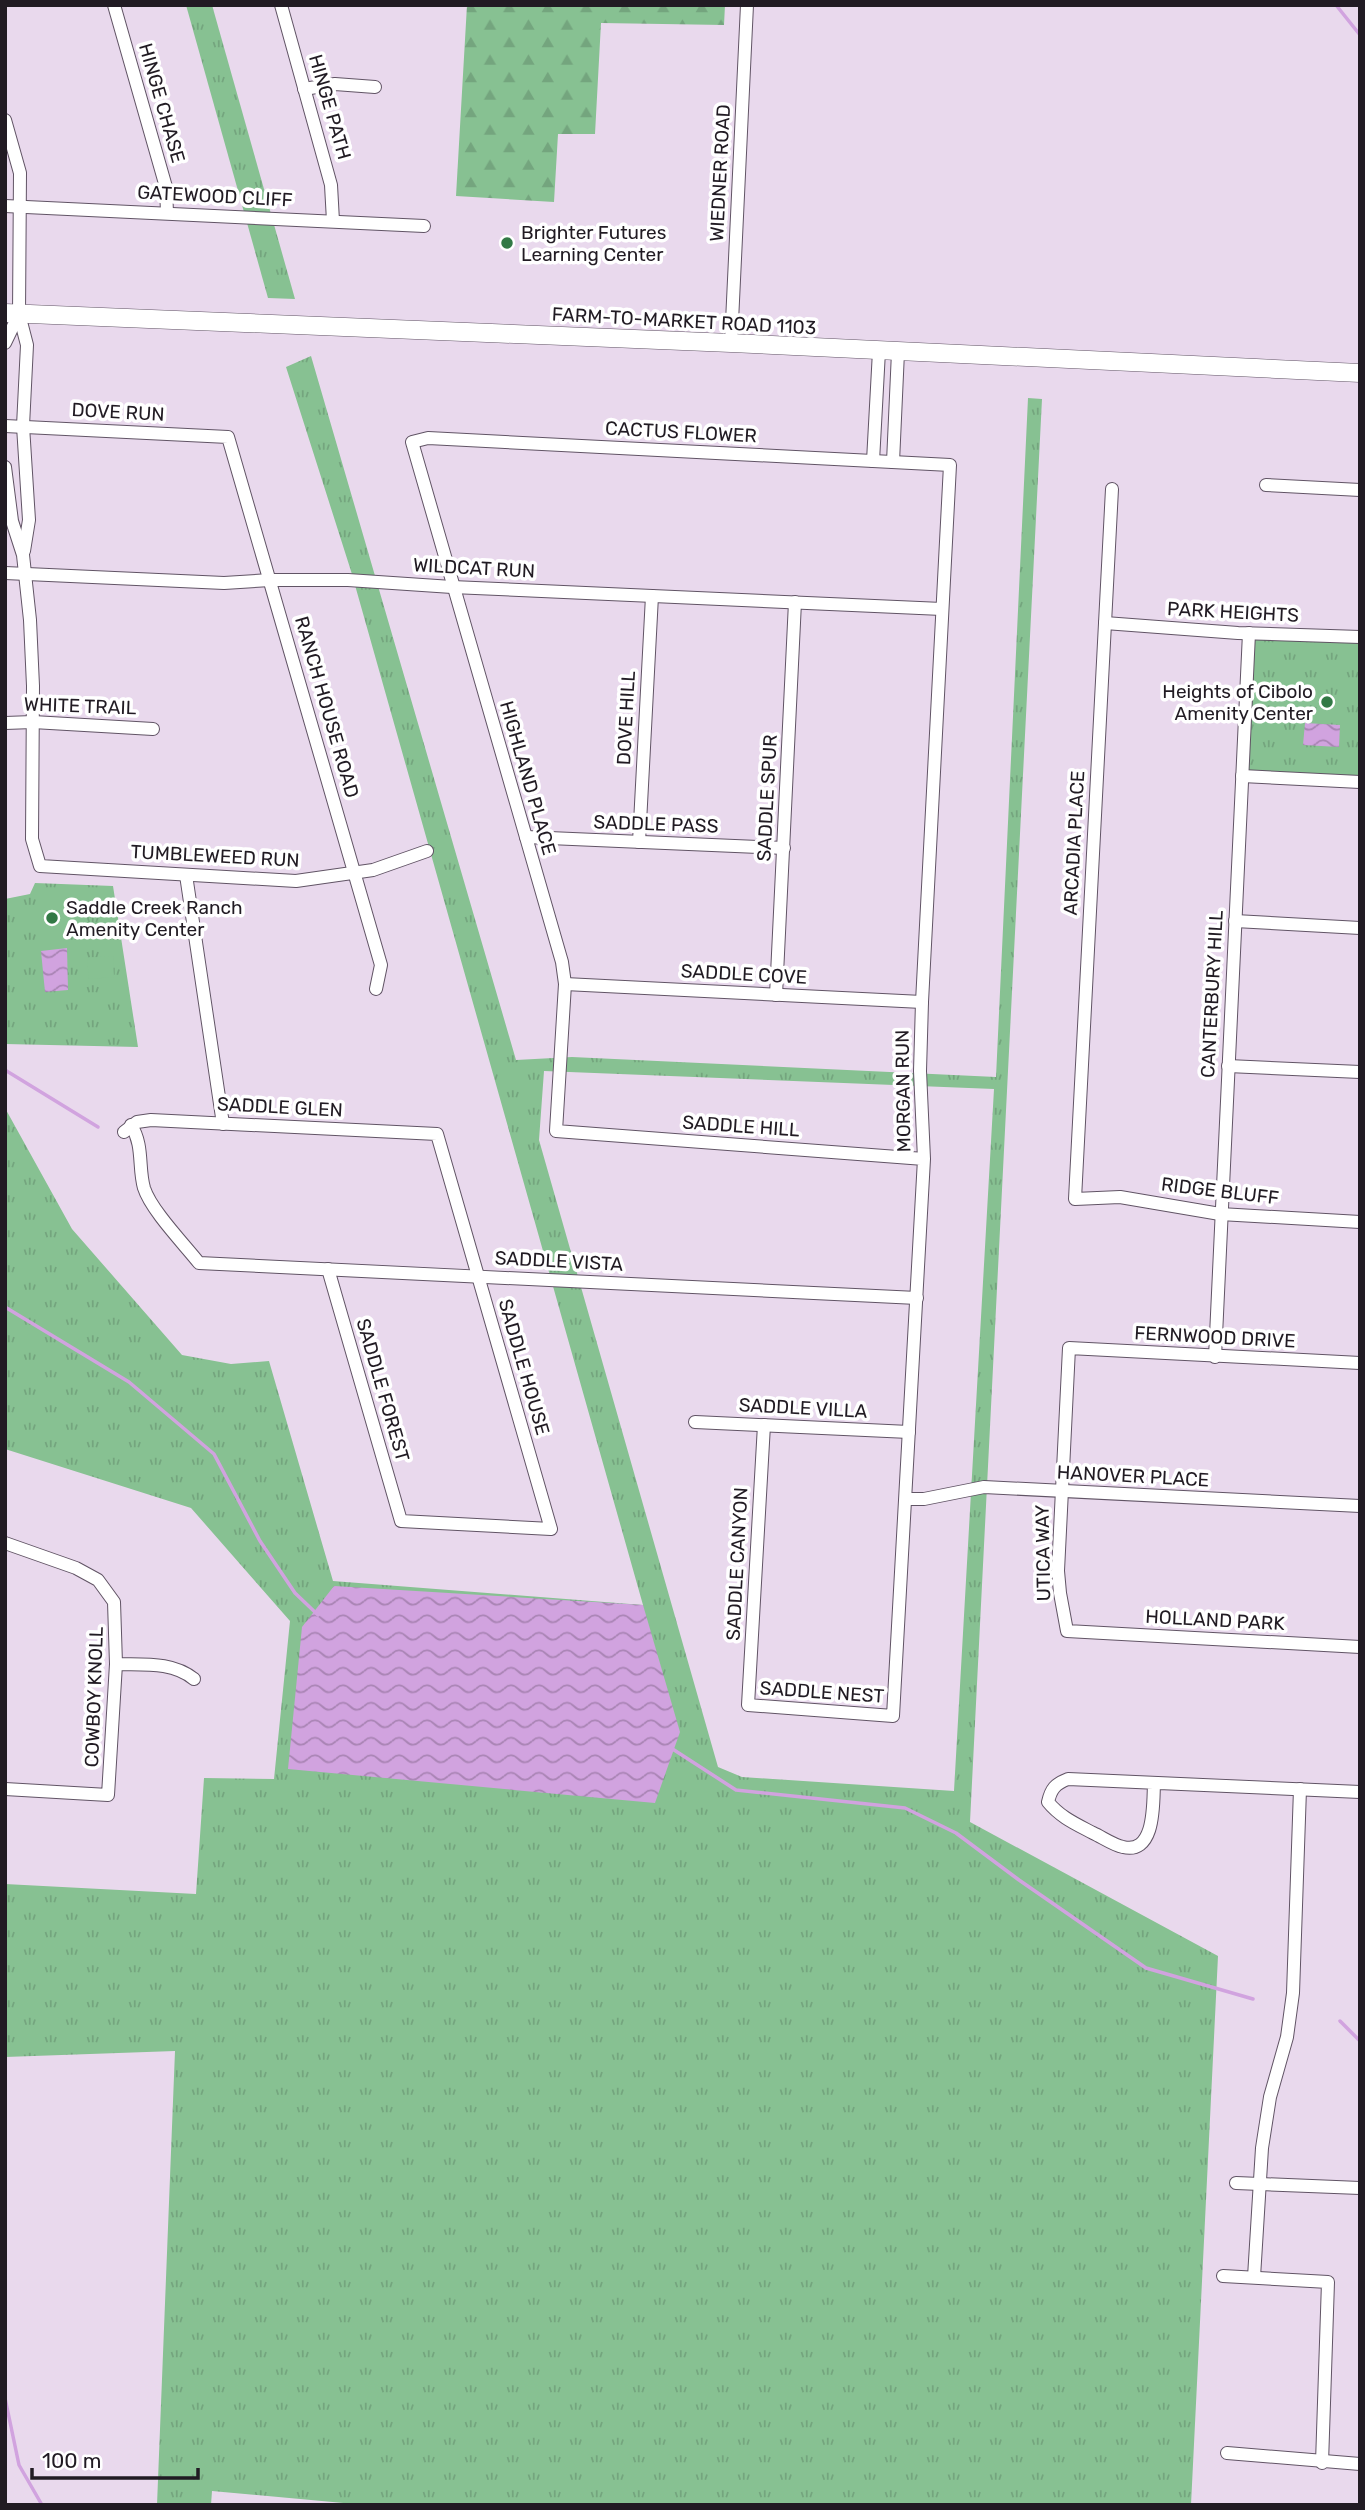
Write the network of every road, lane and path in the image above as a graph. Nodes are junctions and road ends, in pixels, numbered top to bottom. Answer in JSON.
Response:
{"nodes":[{"id":1,"x":114,"y":5,"type":"edge"},
{"id":2,"x":281,"y":5,"type":"edge"},
{"id":3,"x":747,"y":5,"type":"edge"},
{"id":4,"x":375,"y":87,"type":"dead end"},
{"id":5,"x":304,"y":89,"type":"junction"},
{"id":6,"x":5,"y":120,"type":"edge"},
{"id":7,"x":5,"y":206,"type":"edge"},
{"id":8,"x":21,"y":207,"type":"junction"},
{"id":9,"x":167,"y":213,"type":"junction"},
{"id":10,"x":332,"y":221,"type":"junction"},
{"id":11,"x":424,"y":226,"type":"dead end"},
{"id":12,"x":12,"y":314,"type":"edge"},
{"id":13,"x":5,"y":343,"type":"edge"},
{"id":14,"x":731,"y":343,"type":"junction"},
{"id":15,"x":879,"y":351,"type":"junction"},
{"id":16,"x":898,"y":352,"type":"junction"},
{"id":17,"x":1360,"y":373,"type":"edge"},
{"id":18,"x":5,"y":426,"type":"edge"},
{"id":19,"x":23,"y":426,"type":"junction"},
{"id":20,"x":228,"y":437,"type":"joint"},
{"id":21,"x":412,"y":442,"type":"joint"},
{"id":22,"x":873,"y":461,"type":"junction"},
{"id":23,"x":893,"y":462,"type":"junction"},
{"id":24,"x":950,"y":465,"type":"joint"},
{"id":25,"x":5,"y":467,"type":"edge"},
{"id":26,"x":1266,"y":485,"type":"dead end"},
{"id":27,"x":1112,"y":489,"type":"dead end"},
{"id":28,"x":1360,"y":489,"type":"edge"},
{"id":29,"x":23,"y":555,"type":"junction"},
{"id":30,"x":5,"y":573,"type":"edge"},
{"id":31,"x":26,"y":573,"type":"junction"},
{"id":32,"x":270,"y":580,"type":"junction"},
{"id":33,"x":452,"y":587,"type":"junction"},
{"id":34,"x":652,"y":596,"type":"junction"},
{"id":35,"x":795,"y":602,"type":"junction"},
{"id":36,"x":942,"y":609,"type":"junction"},
{"id":37,"x":1105,"y":622,"type":"junction"},
{"id":38,"x":1249,"y":633,"type":"junction"},
{"id":39,"x":1360,"y":637,"type":"edge"},
{"id":40,"x":33,"y":722,"type":"junction"},
{"id":41,"x":5,"y":723,"type":"edge"},
{"id":42,"x":153,"y":729,"type":"dead end"},
{"id":43,"x":1242,"y":776,"type":"junction"},
{"id":44,"x":1360,"y":782,"type":"edge"},
{"id":45,"x":526,"y":837,"type":"junction"},
{"id":46,"x":639,"y":842,"type":"junction"},
{"id":47,"x":784,"y":848,"type":"junction"},
{"id":48,"x":427,"y":851,"type":"dead end"},
{"id":49,"x":356,"y":873,"type":"junction"},
{"id":50,"x":186,"y":875,"type":"junction"},
{"id":51,"x":1235,"y":921,"type":"junction"},
{"id":52,"x":1360,"y":928,"type":"edge"},
{"id":53,"x":565,"y":984,"type":"junction"},
{"id":54,"x":376,"y":989,"type":"dead end"},
{"id":55,"x":776,"y":995,"type":"junction"},
{"id":56,"x":922,"y":1002,"type":"junction"},
{"id":57,"x":1228,"y":1066,"type":"junction"},
{"id":58,"x":1360,"y":1072,"type":"edge"},
{"id":59,"x":223,"y":1124,"type":"junction"},
{"id":60,"x":556,"y":1131,"type":"joint"},
{"id":61,"x":437,"y":1134,"type":"joint"},
{"id":62,"x":924,"y":1159,"type":"junction"},
{"id":63,"x":1075,"y":1199,"type":"joint"},
{"id":64,"x":1220,"y":1214,"type":"junction"},
{"id":65,"x":1360,"y":1222,"type":"edge"},
{"id":66,"x":199,"y":1263,"type":"joint"},
{"id":67,"x":328,"y":1269,"type":"junction"},
{"id":68,"x":477,"y":1276,"type":"junction"},
{"id":69,"x":917,"y":1298,"type":"junction"},
{"id":70,"x":1069,"y":1348,"type":"joint"},
{"id":71,"x":1215,"y":1357,"type":"junction"},
{"id":72,"x":1360,"y":1363,"type":"edge"},
{"id":73,"x":695,"y":1422,"type":"dead end"},
{"id":74,"x":764,"y":1425,"type":"junction"},
{"id":75,"x":909,"y":1432,"type":"junction"},
{"id":76,"x":1061,"y":1491,"type":"junction"},
{"id":77,"x":906,"y":1499,"type":"junction"},
{"id":78,"x":1360,"y":1506,"type":"edge"},
{"id":79,"x":551,"y":1530,"type":"joint"},
{"id":80,"x":5,"y":1543,"type":"edge"},
{"id":81,"x":1067,"y":1631,"type":"joint"},
{"id":82,"x":1360,"y":1647,"type":"edge"},
{"id":83,"x":116,"y":1664,"type":"junction"},
{"id":84,"x":194,"y":1679,"type":"dead end"},
{"id":85,"x":748,"y":1705,"type":"joint"},
{"id":86,"x":893,"y":1716,"type":"joint"},
{"id":87,"x":1154,"y":1783,"type":"junction"},
{"id":88,"x":5,"y":1789,"type":"edge"},
{"id":89,"x":1300,"y":1789,"type":"junction"},
{"id":90,"x":1360,"y":1792,"type":"edge"},
{"id":91,"x":1236,"y":2183,"type":"dead end"},
{"id":92,"x":1260,"y":2183,"type":"junction"},
{"id":93,"x":1360,"y":2188,"type":"edge"},
{"id":94,"x":1223,"y":2276,"type":"dead end"},
{"id":95,"x":1254,"y":2277,"type":"junction"},
{"id":96,"x":1227,"y":2453,"type":"dead end"},
{"id":97,"x":1322,"y":2463,"type":"junction"},
{"id":98,"x":1360,"y":2464,"type":"edge"}],
"edges":[{"from":1,"to":9,"type":"street","name":"HINGE CHASE"},
{"from":2,"to":5,"type":"street","name":"HINGE PATH"},
{"from":3,"to":14,"type":"street","name":"WIEDNER ROAD"},
{"from":4,"to":5,"type":"street"},
{"from":5,"to":10,"type":"street","name":"HINGE PATH"},
{"from":6,"to":8,"type":"street"},
{"from":7,"to":8,"type":"street","name":"GATEWOOD CLIFF"},
{"from":8,"to":9,"type":"street","name":"GATEWOOD CLIFF"},
{"from":8,"to":12,"type":"street"},
{"from":9,"to":10,"type":"street","name":"GATEWOOD CLIFF"},
{"from":10,"to":11,"type":"street","name":"GATEWOOD CLIFF"},
{"from":12,"to":13,"type":"street"},
{"from":12,"to":14,"type":"main road","name":"FARM-TO-MARKET ROAD 1103"},
{"from":12,"to":19,"type":"street"},
{"from":14,"to":15,"type":"main road","name":"FARM-TO-MARKET ROAD 1103"},
{"from":15,"to":16,"type":"main road","name":"FARM-TO-MARKET ROAD 1103"},
{"from":15,"to":22,"type":"street"},
{"from":16,"to":17,"type":"main road","name":"FARM-TO-MARKET ROAD 1103"},
{"from":16,"to":23,"type":"street"},
{"from":18,"to":19,"type":"street","name":"DOVE RUN"},
{"from":19,"to":20,"type":"street","name":"DOVE RUN"},
{"from":19,"to":29,"type":"street"},
{"from":20,"to":32,"type":"street","name":"RANCH HOUSE ROAD"},
{"from":21,"to":22,"type":"street","name":"CACTUS FLOWER"},
{"from":21,"to":33,"type":"street","name":"HIGHLAND PLACE"},
{"from":22,"to":23,"type":"street","name":"CACTUS FLOWER"},
{"from":23,"to":24,"type":"street","name":"CACTUS FLOWER"},
{"from":24,"to":36,"type":"street","name":"MORGAN RUN"},
{"from":25,"to":29,"type":"street"},
{"from":26,"to":28,"type":"street"},
{"from":27,"to":37,"type":"street","name":"ARCADIA PLACE"},
{"from":29,"to":31,"type":"street"},
{"from":30,"to":31,"type":"street","name":"WILDCAT RUN"},
{"from":31,"to":32,"type":"street","name":"WILDCAT RUN"},
{"from":31,"to":40,"type":"street"},
{"from":32,"to":33,"type":"street","name":"WILDCAT RUN"},
{"from":32,"to":49,"type":"street","name":"RANCH HOUSE ROAD"},
{"from":33,"to":34,"type":"street","name":"WILDCAT RUN"},
{"from":33,"to":45,"type":"street","name":"HIGHLAND PLACE"},
{"from":34,"to":35,"type":"street","name":"WILDCAT RUN"},
{"from":34,"to":46,"type":"street","name":"DOVE HILL"},
{"from":35,"to":36,"type":"street","name":"WILDCAT RUN"},
{"from":35,"to":47,"type":"street","name":"SADDLE SPUR"},
{"from":36,"to":56,"type":"street","name":"MORGAN RUN"},
{"from":37,"to":38,"type":"street","name":"PARK HEIGHTS"},
{"from":37,"to":63,"type":"street","name":"ARCADIA PLACE"},
{"from":38,"to":39,"type":"street","name":"PARK HEIGHTS"},
{"from":38,"to":43,"type":"street","name":"CANTERBURY HILL"},
{"from":40,"to":41,"type":"street","name":"WHITE TRAIL"},
{"from":40,"to":42,"type":"street","name":"WHITE TRAIL"},
{"from":40,"to":50,"type":"street","name":"TUMBLEWEED RUN"},
{"from":43,"to":44,"type":"street"},
{"from":43,"to":51,"type":"street","name":"CANTERBURY HILL"},
{"from":45,"to":46,"type":"street","name":"SADDLE PASS"},
{"from":45,"to":53,"type":"street","name":"HIGHLAND PLACE"},
{"from":46,"to":47,"type":"street","name":"SADDLE PASS"},
{"from":47,"to":55,"type":"street","name":"SADDLE SPUR"},
{"from":48,"to":49,"type":"street","name":"TUMBLEWEED RUN"},
{"from":49,"to":50,"type":"street","name":"TUMBLEWEED RUN"},
{"from":49,"to":54,"type":"street","name":"RANCH HOUSE ROAD"},
{"from":50,"to":59,"type":"street"},
{"from":51,"to":52,"type":"street"},
{"from":51,"to":57,"type":"street","name":"CANTERBURY HILL"},
{"from":53,"to":55,"type":"street","name":"SADDLE COVE"},
{"from":53,"to":60,"type":"street","name":"HIGHLAND PLACE"},
{"from":55,"to":56,"type":"street","name":"SADDLE COVE"},
{"from":56,"to":62,"type":"street","name":"MORGAN RUN"},
{"from":57,"to":58,"type":"street"},
{"from":57,"to":64,"type":"street","name":"CANTERBURY HILL"},
{"from":59,"to":61,"type":"street","name":"SADDLE GLEN"},
{"from":59,"to":66,"type":"street","name":"SADDLE GLEN"},
{"from":60,"to":62,"type":"street","name":"SADDLE HILL"},
{"from":61,"to":68,"type":"street","name":"SADDLE HOUSE"},
{"from":62,"to":69,"type":"street","name":"MORGAN RUN"},
{"from":63,"to":64,"type":"street","name":"RIDGE BLUFF"},
{"from":64,"to":65,"type":"street","name":"RIDGE BLUFF"},
{"from":64,"to":71,"type":"street","name":"CANTERBURY HILL"},
{"from":66,"to":67,"type":"street","name":"SADDLE VISTA"},
{"from":67,"to":68,"type":"street","name":"SADDLE VISTA"},
{"from":67,"to":79,"type":"street","name":"SADDLE FOREST"},
{"from":68,"to":69,"type":"street","name":"SADDLE VISTA"},
{"from":68,"to":79,"type":"street","name":"SADDLE HOUSE"},
{"from":69,"to":75,"type":"street","name":"MORGAN RUN"},
{"from":70,"to":71,"type":"street","name":"FERNWOOD DRIVE"},
{"from":70,"to":76,"type":"street","name":"UTICA WAY"},
{"from":71,"to":72,"type":"street","name":"FERNWOOD DRIVE"},
{"from":73,"to":74,"type":"street","name":"SADDLE VILLA"},
{"from":74,"to":75,"type":"street","name":"SADDLE VILLA"},
{"from":74,"to":85,"type":"street","name":"SADDLE CANYON"},
{"from":75,"to":77,"type":"street","name":"MORGAN RUN"},
{"from":76,"to":77,"type":"street","name":"HANOVER PLACE"},
{"from":76,"to":78,"type":"street","name":"HANOVER PLACE"},
{"from":76,"to":81,"type":"street","name":"UTICA WAY"},
{"from":77,"to":86,"type":"street","name":"MORGAN RUN"},
{"from":80,"to":83,"type":"street","name":"COWBOY KNOLL"},
{"from":81,"to":82,"type":"street","name":"HOLLAND PARK"},
{"from":83,"to":84,"type":"street"},
{"from":83,"to":88,"type":"street","name":"COWBOY KNOLL"},
{"from":85,"to":86,"type":"street","name":"SADDLE NEST"},
{"from":87,"to":87,"type":"street"},
{"from":87,"to":89,"type":"street"},
{"from":89,"to":90,"type":"street"},
{"from":89,"to":92,"type":"street"},
{"from":91,"to":92,"type":"street"},
{"from":92,"to":93,"type":"street"},
{"from":92,"to":95,"type":"street"},
{"from":94,"to":95,"type":"street"},
{"from":95,"to":97,"type":"street"},
{"from":96,"to":97,"type":"street"},
{"from":97,"to":98,"type":"street"}]}
